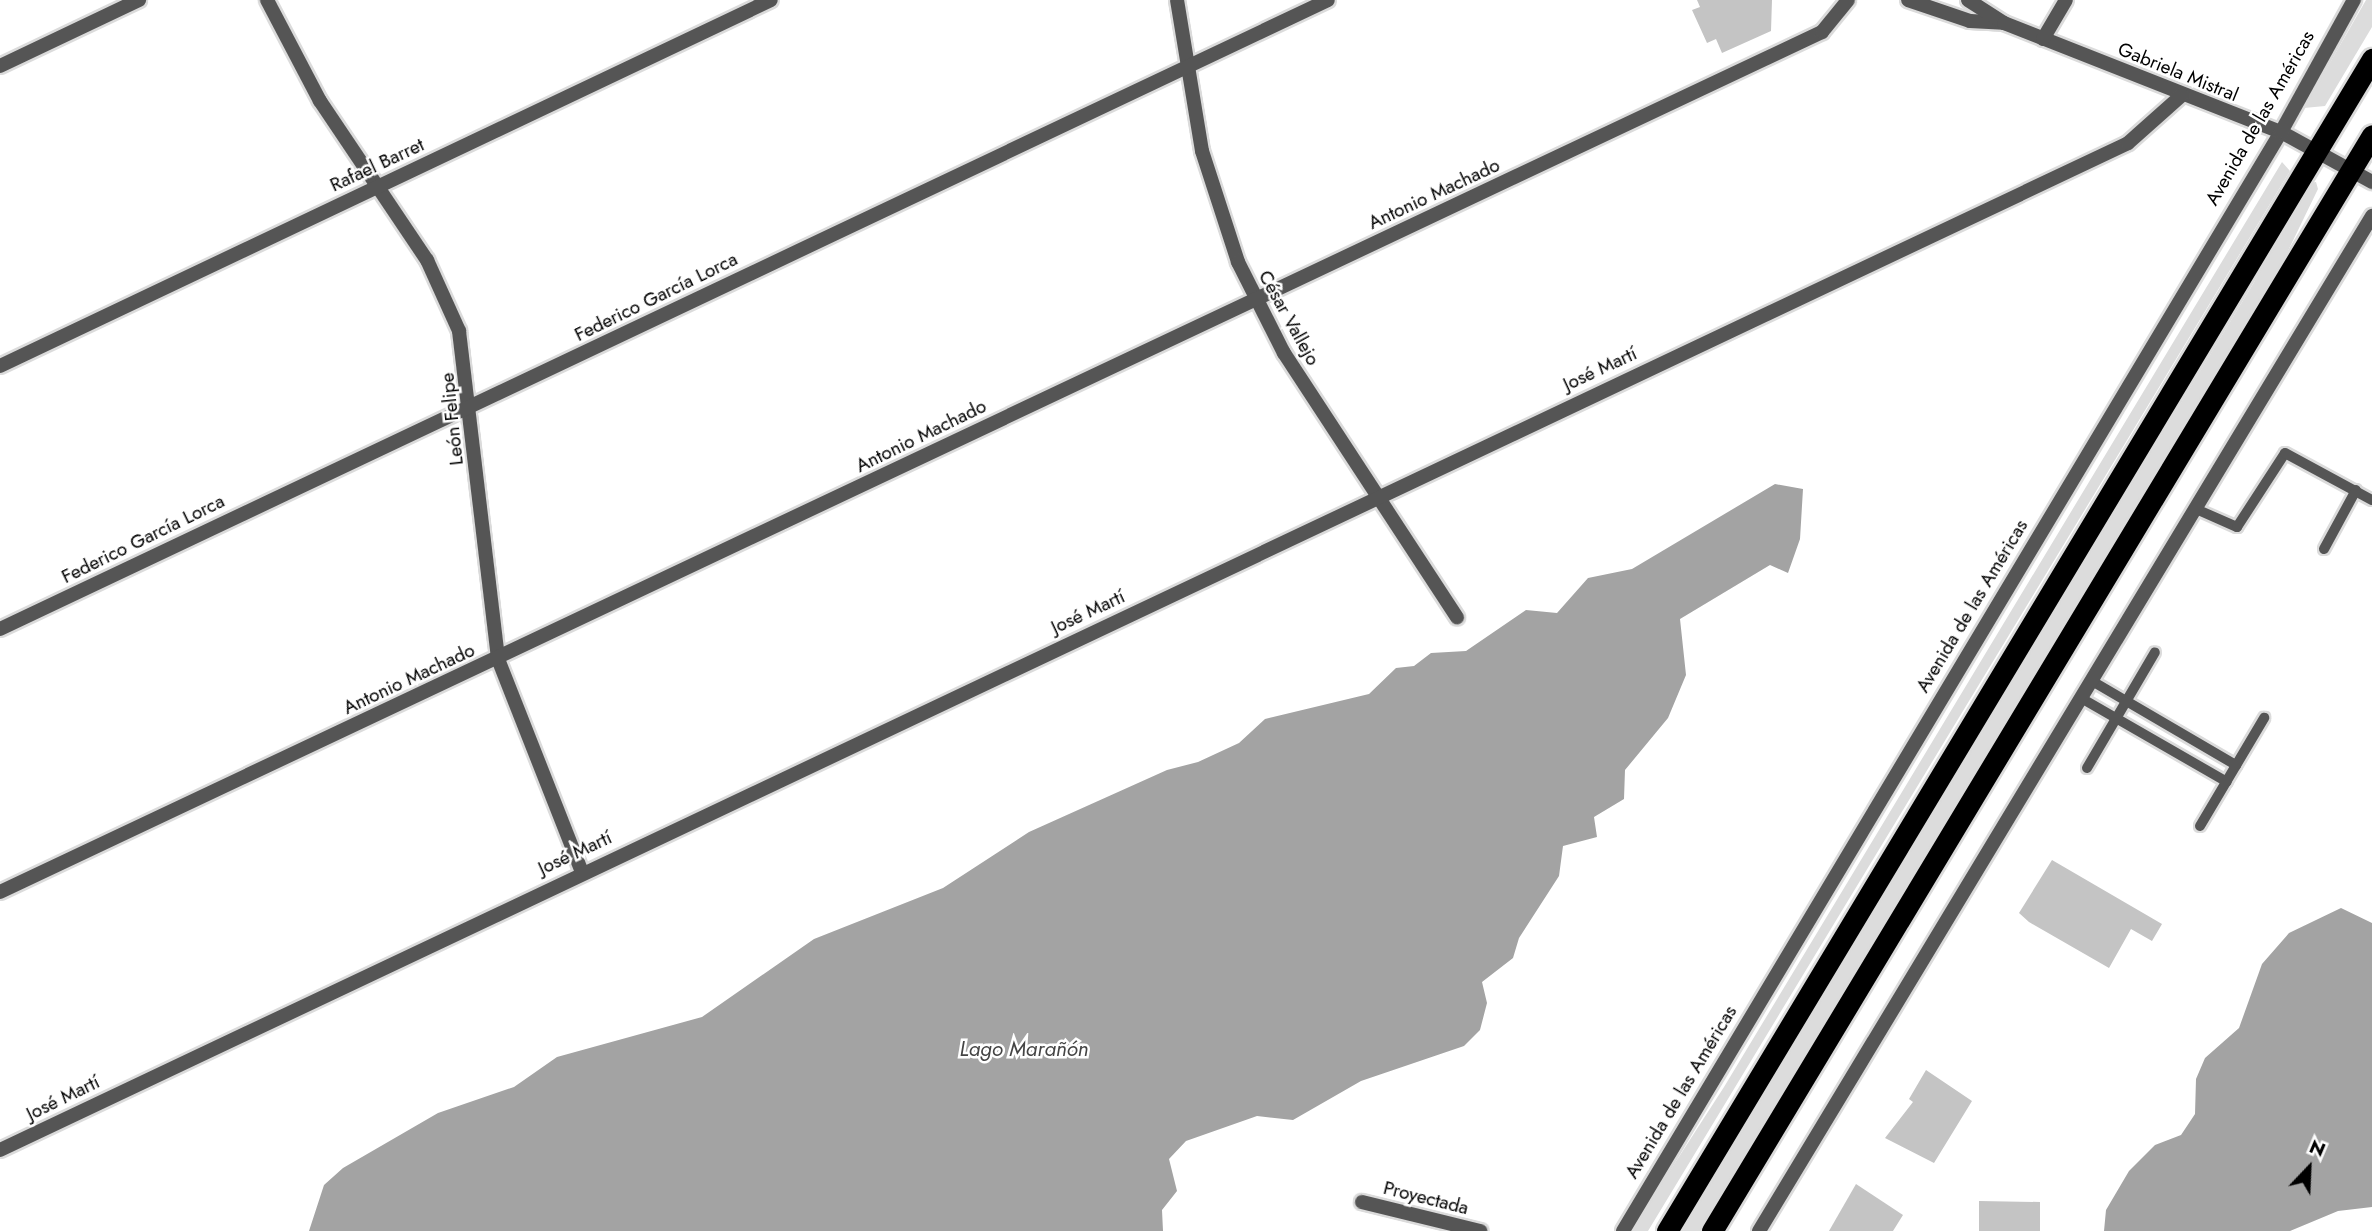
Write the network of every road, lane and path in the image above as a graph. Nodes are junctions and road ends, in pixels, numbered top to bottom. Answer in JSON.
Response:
{"nodes":[{"id":1,"x":139,"y":0,"type":"edge"},
{"id":2,"x":267,"y":0,"type":"edge"},
{"id":3,"x":771,"y":0,"type":"edge"},
{"id":4,"x":1177,"y":0,"type":"edge"},
{"id":5,"x":1328,"y":0,"type":"edge"},
{"id":6,"x":1848,"y":0,"type":"edge"},
{"id":7,"x":1908,"y":0,"type":"edge"},
{"id":8,"x":1968,"y":0,"type":"edge"},
{"id":9,"x":2066,"y":0,"type":"edge"},
{"id":10,"x":2354,"y":0,"type":"edge"},
{"id":11,"x":2004,"y":23,"type":"junction"},
{"id":12,"x":2043,"y":39,"type":"junction"},
{"id":13,"x":2372,"y":59,"type":"edge"},
{"id":14,"x":0,"y":66,"type":"edge"},
{"id":15,"x":1191,"y":68,"type":"junction"},
{"id":16,"x":2182,"y":95,"type":"junction"},
{"id":17,"x":2281,"y":132,"type":"junction"},
{"id":18,"x":2372,"y":135,"type":"edge"},
{"id":19,"x":2317,"y":152,"type":"junction"},
{"id":20,"x":2351,"y":170,"type":"junction"},
{"id":21,"x":2372,"y":182,"type":"edge"},
{"id":22,"x":377,"y":185,"type":"junction"},
{"id":23,"x":2372,"y":216,"type":"edge"},
{"id":24,"x":1255,"y":297,"type":"junction"},
{"id":25,"x":0,"y":366,"type":"edge"},
{"id":26,"x":469,"y":408,"type":"junction"},
{"id":27,"x":2356,"y":490,"type":"junction"},
{"id":28,"x":1377,"y":499,"type":"junction"},
{"id":29,"x":2372,"y":500,"type":"edge"},
{"id":30,"x":2196,"y":509,"type":"junction"},
{"id":31,"x":2324,"y":549,"type":"dead end"},
{"id":32,"x":1457,"y":617,"type":"dead end"},
{"id":33,"x":0,"y":629,"type":"edge"},
{"id":34,"x":2155,"y":652,"type":"dead end"},
{"id":35,"x":498,"y":659,"type":"junction"},
{"id":36,"x":2092,"y":681,"type":"junction"},
{"id":37,"x":2081,"y":698,"type":"junction"},
{"id":38,"x":2126,"y":701,"type":"junction"},
{"id":39,"x":2116,"y":718,"type":"junction"},
{"id":40,"x":2264,"y":718,"type":"dead end"},
{"id":41,"x":2236,"y":765,"type":"junction"},
{"id":42,"x":2087,"y":768,"type":"dead end"},
{"id":43,"x":2227,"y":782,"type":"junction"},
{"id":44,"x":2200,"y":826,"type":"dead end"},
{"id":45,"x":581,"y":870,"type":"junction"},
{"id":46,"x":0,"y":892,"type":"edge"},
{"id":47,"x":0,"y":1150,"type":"edge"},
{"id":48,"x":1362,"y":1202,"type":"dead end"},
{"id":49,"x":1480,"y":1231,"type":"edge"},
{"id":50,"x":1623,"y":1231,"type":"edge"},
{"id":51,"x":1667,"y":1231,"type":"edge"},
{"id":52,"x":1712,"y":1231,"type":"edge"},
{"id":53,"x":1759,"y":1231,"type":"edge"}],
"edges":[{"from":1,"to":14,"type":"street"},
{"from":2,"to":22,"type":"street","name":"León Felipe"},
{"from":3,"to":22,"type":"street","name":"Rafael Barret"},
{"from":4,"to":15,"type":"street","name":"César Vallejo"},
{"from":5,"to":15,"type":"street","name":"Federico García Lorca"},
{"from":6,"to":24,"type":"street","name":"Antonio Machado"},
{"from":7,"to":11,"type":"street","name":"Gabriela Mistral"},
{"from":8,"to":11,"type":"street","name":"Gabriela Mistral"},
{"from":9,"to":12,"type":"street"},
{"from":10,"to":17,"type":"street","name":"Avenida de las Américas"},
{"from":11,"to":12,"type":"street","name":"Gabriela Mistral"},
{"from":12,"to":16,"type":"street","name":"Gabriela Mistral"},
{"from":13,"to":19,"type":"highway"},
{"from":15,"to":24,"type":"street","name":"César Vallejo"},
{"from":15,"to":26,"type":"street","name":"Federico García Lorca"},
{"from":16,"to":17,"type":"street","name":"Gabriela Mistral"},
{"from":16,"to":28,"type":"street","name":"José Martí"},
{"from":17,"to":19,"type":"street","name":"Gabriela Mistral"},
{"from":17,"to":50,"type":"street","name":"Avenida de las Américas"},
{"from":18,"to":20,"type":"highway"},
{"from":19,"to":20,"type":"street","name":"Gabriela Mistral"},
{"from":19,"to":51,"type":"highway"},
{"from":20,"to":21,"type":"street","name":"Gabriela Mistral"},
{"from":20,"to":52,"type":"highway"},
{"from":22,"to":25,"type":"street","name":"Rafael Barret"},
{"from":22,"to":26,"type":"street","name":"León Felipe"},
{"from":23,"to":30,"type":"street"},
{"from":24,"to":28,"type":"street","name":"César Vallejo"},
{"from":24,"to":35,"type":"street","name":"Antonio Machado"},
{"from":26,"to":33,"type":"street","name":"Federico García Lorca"},
{"from":26,"to":35,"type":"street","name":"León Felipe"},
{"from":27,"to":29,"type":"lane"},
{"from":27,"to":30,"type":"lane"},
{"from":27,"to":31,"type":"lane"},
{"from":28,"to":32,"type":"street","name":"César Vallejo"},
{"from":28,"to":45,"type":"street","name":"José Martí"},
{"from":30,"to":36,"type":"street"},
{"from":34,"to":38,"type":"lane"},
{"from":35,"to":45,"type":"street","name":"León Felipe"},
{"from":35,"to":46,"type":"street","name":"Antonio Machado"},
{"from":36,"to":37,"type":"street"},
{"from":36,"to":38,"type":"lane"},
{"from":37,"to":39,"type":"lane"},
{"from":37,"to":53,"type":"street"},
{"from":38,"to":39,"type":"lane"},
{"from":38,"to":41,"type":"lane"},
{"from":39,"to":42,"type":"lane"},
{"from":39,"to":43,"type":"lane"},
{"from":40,"to":41,"type":"lane"},
{"from":41,"to":43,"type":"lane"},
{"from":43,"to":44,"type":"lane"},
{"from":45,"to":47,"type":"street","name":"José Martí"},
{"from":48,"to":49,"type":"street","name":"Proyectada"}]}
